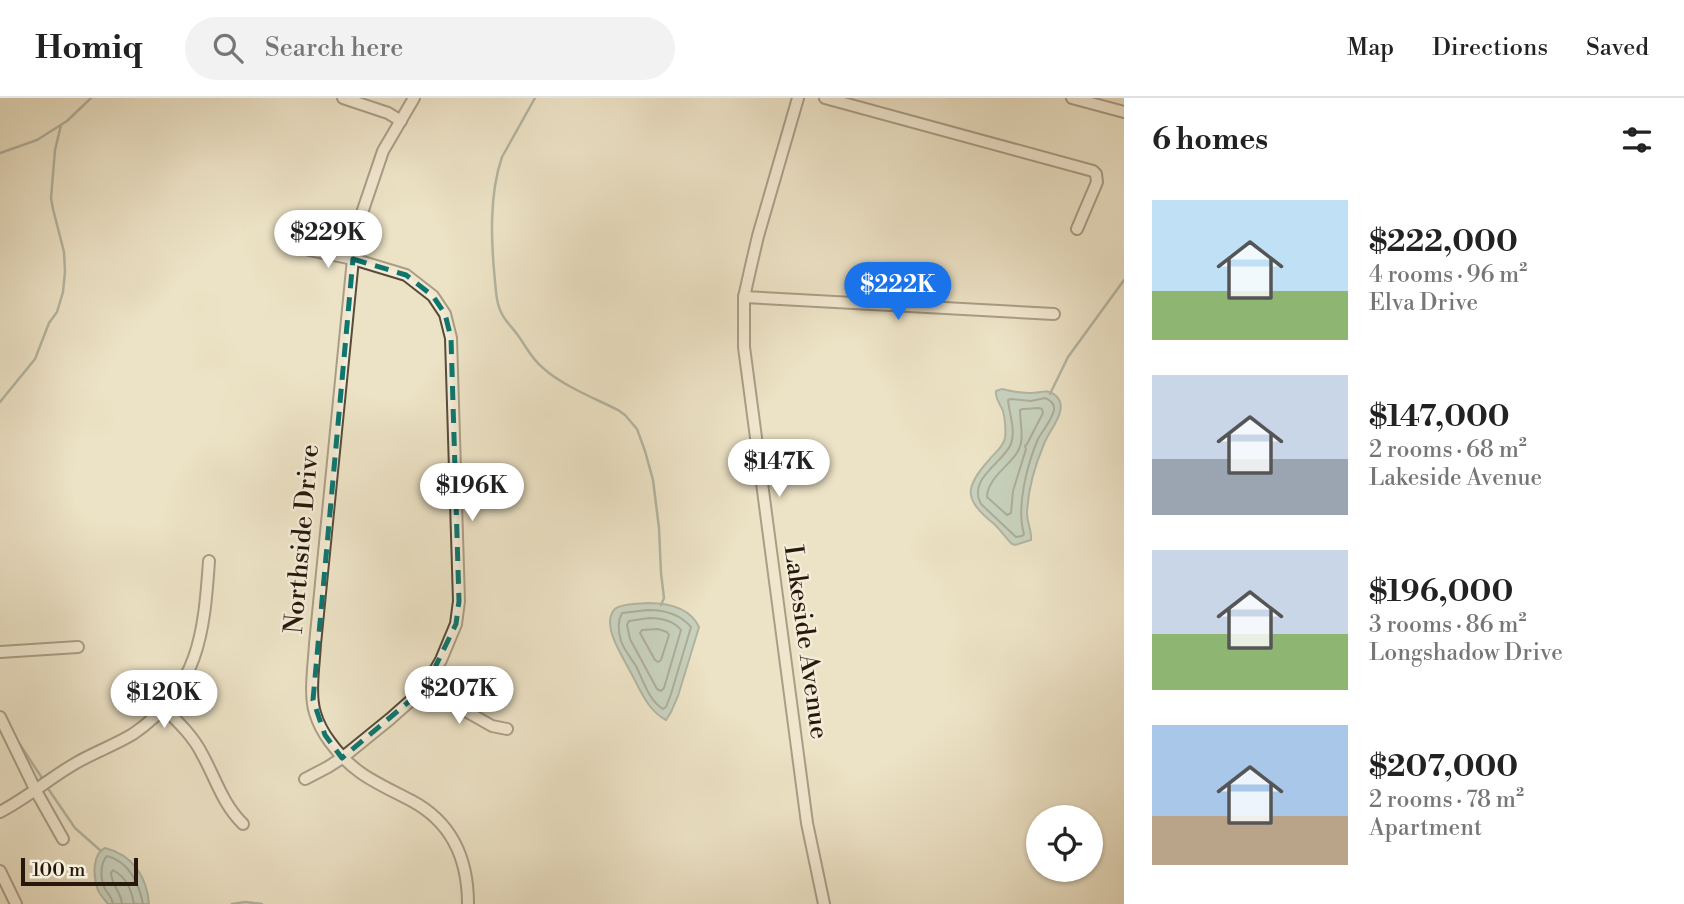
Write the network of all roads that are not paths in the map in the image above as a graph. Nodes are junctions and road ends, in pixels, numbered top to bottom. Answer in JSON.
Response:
{"nodes":[{"id":1,"x":343,"y":98,"type":"edge"},
{"id":2,"x":414,"y":98,"type":"edge"},
{"id":3,"x":798,"y":98,"type":"edge"},
{"id":4,"x":825,"y":98,"type":"edge"},
{"id":5,"x":1072,"y":98,"type":"edge"},
{"id":6,"x":1124,"y":112,"type":"edge"},
{"id":7,"x":401,"y":121,"type":"junction"},
{"id":8,"x":1077,"y":229,"type":"dead end"},
{"id":9,"x":310,"y":250,"type":"dead end"},
{"id":10,"x":353,"y":259,"type":"junction"},
{"id":11,"x":744,"y":297,"type":"junction"},
{"id":12,"x":1054,"y":314,"type":"dead end"},
{"id":13,"x":209,"y":561,"type":"dead end"},
{"id":14,"x":78,"y":647,"type":"dead end"},
{"id":15,"x":0,"y":652,"type":"edge"},
{"id":16,"x":425,"y":688,"type":"junction"},
{"id":17,"x":164,"y":708,"type":"junction"},
{"id":18,"x":0,"y":717,"type":"edge"},
{"id":19,"x":507,"y":729,"type":"dead end"},
{"id":20,"x":342,"y":758,"type":"junction"},
{"id":21,"x":304,"y":779,"type":"dead end"},
{"id":22,"x":36,"y":791,"type":"junction"},
{"id":23,"x":0,"y":812,"type":"edge"},
{"id":24,"x":243,"y":824,"type":"dead end"},
{"id":25,"x":63,"y":839,"type":"dead end"},
{"id":26,"x":0,"y":870,"type":"edge"},
{"id":27,"x":16,"y":904,"type":"edge"},
{"id":28,"x":468,"y":904,"type":"edge"},
{"id":29,"x":824,"y":904,"type":"edge"}],
"edges":[{"from":1,"to":7,"type":"street"},
{"from":2,"to":7,"type":"street","name":"Northside Drive"},
{"from":3,"to":11,"type":"street","name":"Lakeside Avenue"},
{"from":4,"to":8,"type":"street"},
{"from":5,"to":6,"type":"street"},
{"from":7,"to":10,"type":"street","name":"Northside Drive"},
{"from":9,"to":10,"type":"street"},
{"from":10,"to":16,"type":"street"},
{"from":10,"to":20,"type":"street","name":"Northside Drive"},
{"from":11,"to":12,"type":"street"},
{"from":11,"to":29,"type":"street","name":"Lakeside Avenue"},
{"from":13,"to":17,"type":"street"},
{"from":14,"to":15,"type":"street"},
{"from":16,"to":19,"type":"street"},
{"from":16,"to":20,"type":"street"},
{"from":17,"to":22,"type":"street"},
{"from":17,"to":24,"type":"street"},
{"from":18,"to":22,"type":"street"},
{"from":20,"to":21,"type":"street"},
{"from":20,"to":28,"type":"street","name":"Northside Drive"},
{"from":22,"to":23,"type":"street"},
{"from":22,"to":25,"type":"street"},
{"from":26,"to":27,"type":"street"}]}
